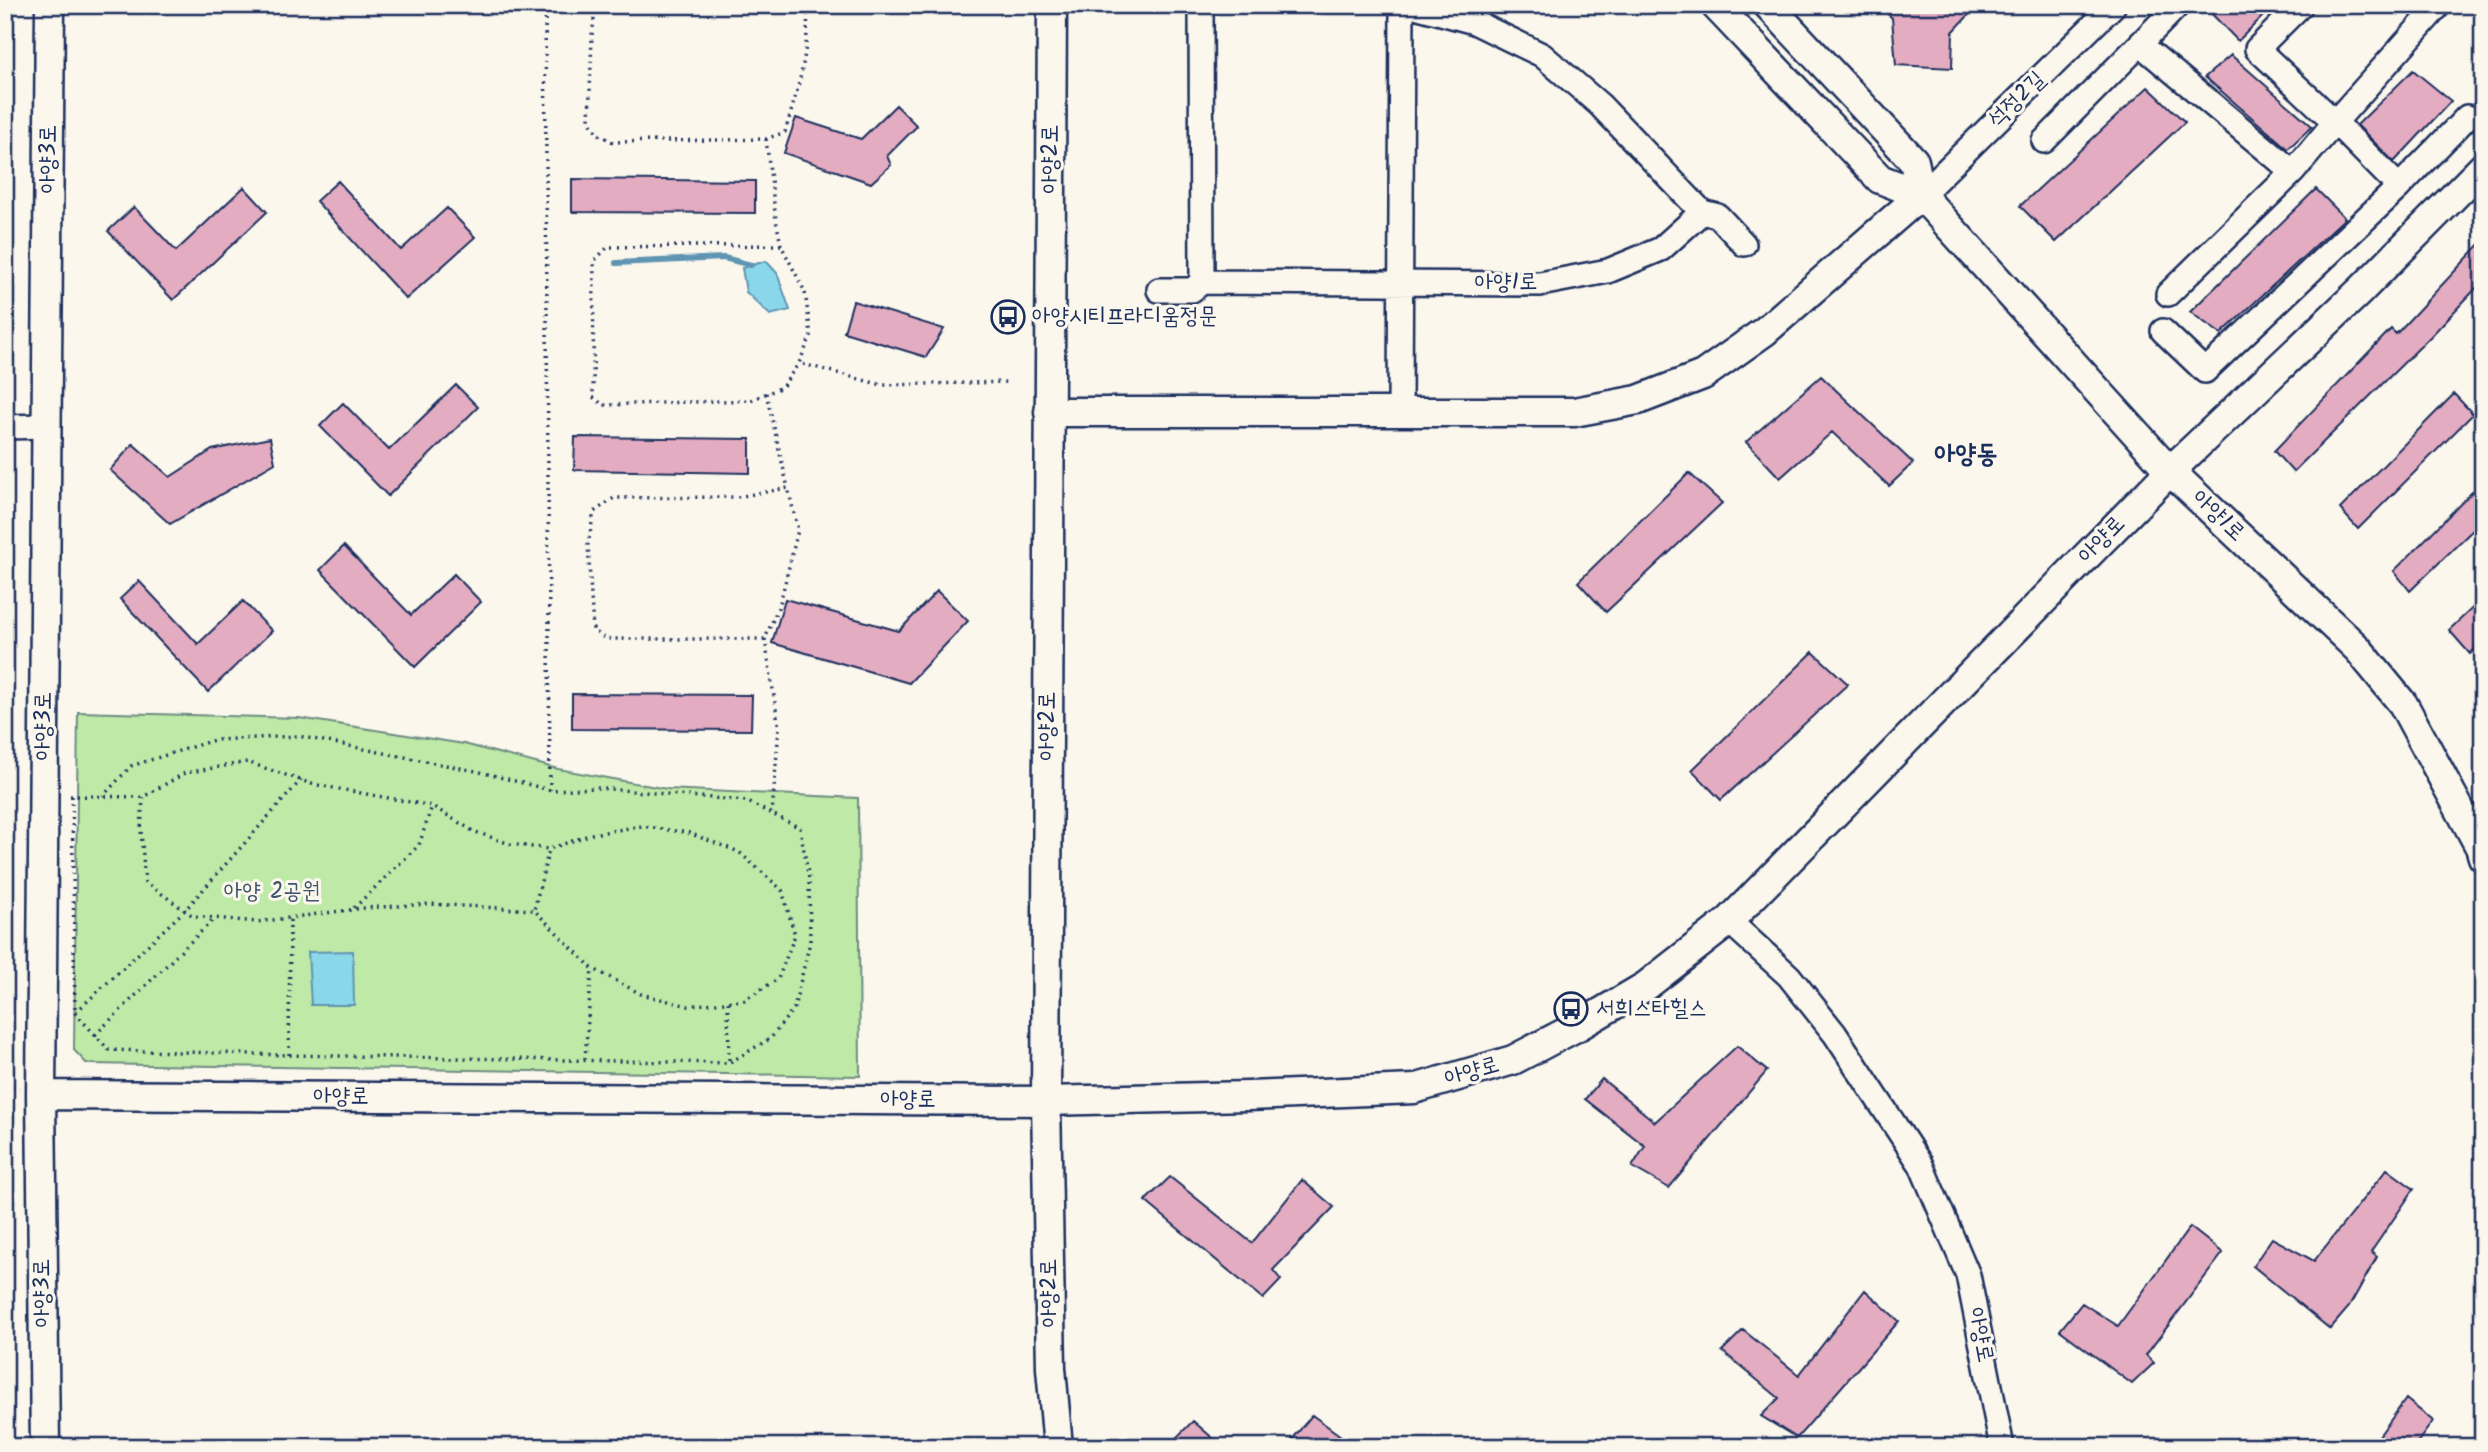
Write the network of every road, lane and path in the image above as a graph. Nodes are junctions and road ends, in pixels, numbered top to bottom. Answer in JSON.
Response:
{"nodes":[{"id":1,"x":50,"y":5,"type":"edge"},
{"id":2,"x":545,"y":5,"type":"edge"},
{"id":3,"x":596,"y":5,"type":"edge"},
{"id":4,"x":807,"y":5,"type":"edge"},
{"id":5,"x":1052,"y":5,"type":"edge"},
{"id":6,"x":1201,"y":5,"type":"edge"},
{"id":7,"x":1402,"y":5,"type":"edge"},
{"id":8,"x":1411,"y":5,"type":"edge"},
{"id":9,"x":1715,"y":5,"type":"edge"},
{"id":10,"x":1768,"y":5,"type":"edge"},
{"id":11,"x":2114,"y":5,"type":"edge"},
{"id":12,"x":2178,"y":5,"type":"edge"},
{"id":13,"x":2301,"y":5,"type":"edge"},
{"id":14,"x":2439,"y":5,"type":"edge"},
{"id":15,"x":2140,"y":44,"type":"junction"},
{"id":16,"x":2467,"y":117,"type":"dead end"},
{"id":17,"x":2335,"y":122,"type":"junction"},
{"id":18,"x":766,"y":139,"type":"junction"},
{"id":19,"x":2044,"y":141,"type":"dead end"},
{"id":20,"x":2483,"y":167,"type":"edge"},
{"id":21,"x":2293,"y":172,"type":"junction"},
{"id":22,"x":2399,"y":187,"type":"junction"},
{"id":23,"x":1921,"y":195,"type":"junction"},
{"id":24,"x":1702,"y":212,"type":"junction"},
{"id":25,"x":1744,"y":244,"type":"dead end"},
{"id":26,"x":781,"y":245,"type":"junction"},
{"id":27,"x":1202,"y":282,"type":"junction"},
{"id":28,"x":1401,"y":284,"type":"junction"},
{"id":29,"x":1159,"y":290,"type":"dead end"},
{"id":30,"x":2168,"y":294,"type":"dead end"},
{"id":31,"x":2163,"y":331,"type":"dead end"},
{"id":32,"x":799,"y":363,"type":"junction"},
{"id":33,"x":1010,"y":382,"type":"dead end"},
{"id":34,"x":766,"y":393,"type":"junction"},
{"id":35,"x":1049,"y":412,"type":"junction"},
{"id":36,"x":1400,"y":412,"type":"junction"},
{"id":37,"x":47,"y":426,"type":"junction"},
{"id":38,"x":5,"y":427,"type":"edge"},
{"id":39,"x":2170,"y":471,"type":"junction"},
{"id":40,"x":788,"y":488,"type":"junction"},
{"id":41,"x":765,"y":639,"type":"junction"},
{"id":42,"x":301,"y":780,"type":"junction"},
{"id":43,"x":550,"y":790,"type":"junction"},
{"id":44,"x":44,"y":796,"type":"junction"},
{"id":45,"x":72,"y":796,"type":"junction"},
{"id":46,"x":103,"y":796,"type":"junction"},
{"id":47,"x":143,"y":797,"type":"junction"},
{"id":48,"x":432,"y":806,"type":"junction"},
{"id":49,"x":772,"y":813,"type":"junction"},
{"id":50,"x":549,"y":849,"type":"junction"},
{"id":51,"x":2483,"y":857,"type":"edge"},
{"id":52,"x":354,"y":909,"type":"junction"},
{"id":53,"x":185,"y":910,"type":"junction"},
{"id":54,"x":534,"y":910,"type":"junction"},
{"id":55,"x":290,"y":917,"type":"junction"},
{"id":56,"x":215,"y":918,"type":"junction"},
{"id":57,"x":1729,"y":921,"type":"junction"},
{"id":58,"x":592,"y":968,"type":"junction"},
{"id":59,"x":728,"y":1002,"type":"junction"},
{"id":60,"x":75,"y":1013,"type":"junction"},
{"id":61,"x":94,"y":1035,"type":"junction"},
{"id":62,"x":289,"y":1055,"type":"junction"},
{"id":63,"x":585,"y":1059,"type":"junction"},
{"id":64,"x":729,"y":1063,"type":"junction"},
{"id":65,"x":41,"y":1095,"type":"junction"},
{"id":66,"x":1046,"y":1101,"type":"junction"},
{"id":67,"x":45,"y":1447,"type":"edge"},
{"id":68,"x":1058,"y":1447,"type":"edge"},
{"id":69,"x":2002,"y":1447,"type":"edge"}],
"edges":[{"from":1,"to":37,"type":"street","name":"아양3로"},
{"from":2,"to":43,"type":"path"},
{"from":3,"to":18,"type":"path"},
{"from":4,"to":18,"type":"path"},
{"from":5,"to":35,"type":"street","name":"아양2로"},
{"from":6,"to":27,"type":"street"},
{"from":7,"to":28,"type":"street"},
{"from":8,"to":24,"type":"street"},
{"from":9,"to":23,"type":"street","name":"아양1로"},
{"from":10,"to":23,"type":"street","name":"아양1로"},
{"from":11,"to":23,"type":"street","name":"석정2길"},
{"from":12,"to":15,"type":"street"},
{"from":13,"to":17,"type":"street"},
{"from":14,"to":17,"type":"street"},
{"from":15,"to":19,"type":"street"},
{"from":15,"to":21,"type":"street"},
{"from":16,"to":22,"type":"street"},
{"from":17,"to":21,"type":"street"},
{"from":17,"to":22,"type":"street"},
{"from":18,"to":26,"type":"path"},
{"from":20,"to":39,"type":"street","name":"아양로"},
{"from":21,"to":30,"type":"street"},
{"from":22,"to":31,"type":"street"},
{"from":23,"to":36,"type":"street"},
{"from":23,"to":39,"type":"street","name":"아양1로"},
{"from":24,"to":25,"type":"street"},
{"from":24,"to":28,"type":"street","name":"아양1로"},
{"from":26,"to":32,"type":"path"},
{"from":26,"to":34,"type":"path"},
{"from":27,"to":28,"type":"street","name":"아양1로"},
{"from":27,"to":29,"type":"street","name":"아양1로"},
{"from":28,"to":36,"type":"street"},
{"from":32,"to":33,"type":"path"},
{"from":32,"to":34,"type":"path"},
{"from":34,"to":40,"type":"path"},
{"from":35,"to":36,"type":"street"},
{"from":35,"to":66,"type":"street","name":"아양2로"},
{"from":37,"to":38,"type":"street"},
{"from":37,"to":44,"type":"street","name":"아양3로"},
{"from":39,"to":51,"type":"street","name":"아양1로"},
{"from":39,"to":57,"type":"street","name":"아양로"},
{"from":40,"to":41,"type":"path"},
{"from":40,"to":41,"type":"path"},
{"from":41,"to":49,"type":"path"},
{"from":42,"to":47,"type":"path"},
{"from":42,"to":48,"type":"path"},
{"from":42,"to":53,"type":"path"},
{"from":43,"to":46,"type":"path"},
{"from":43,"to":49,"type":"path"},
{"from":44,"to":45,"type":"path"},
{"from":44,"to":65,"type":"street","name":"아양3로"},
{"from":45,"to":46,"type":"path"},
{"from":45,"to":60,"type":"path"},
{"from":46,"to":47,"type":"path"},
{"from":47,"to":53,"type":"path"},
{"from":48,"to":50,"type":"path"},
{"from":48,"to":52,"type":"path"},
{"from":49,"to":64,"type":"path"},
{"from":50,"to":54,"type":"path"},
{"from":50,"to":59,"type":"path"},
{"from":52,"to":54,"type":"path"},
{"from":52,"to":55,"type":"path"},
{"from":53,"to":56,"type":"path"},
{"from":53,"to":60,"type":"path"},
{"from":54,"to":58,"type":"path"},
{"from":55,"to":56,"type":"path"},
{"from":55,"to":62,"type":"path"},
{"from":56,"to":61,"type":"path"},
{"from":57,"to":66,"type":"street","name":"아양로"},
{"from":57,"to":69,"type":"street","name":"아양로"},
{"from":58,"to":59,"type":"path"},
{"from":58,"to":63,"type":"path"},
{"from":59,"to":64,"type":"path"},
{"from":60,"to":61,"type":"path"},
{"from":61,"to":62,"type":"path"},
{"from":62,"to":63,"type":"path"},
{"from":63,"to":64,"type":"path"},
{"from":65,"to":66,"type":"street","name":"아양로"},
{"from":65,"to":67,"type":"street","name":"아양3로"},
{"from":66,"to":68,"type":"street","name":"아양2로"}]}
